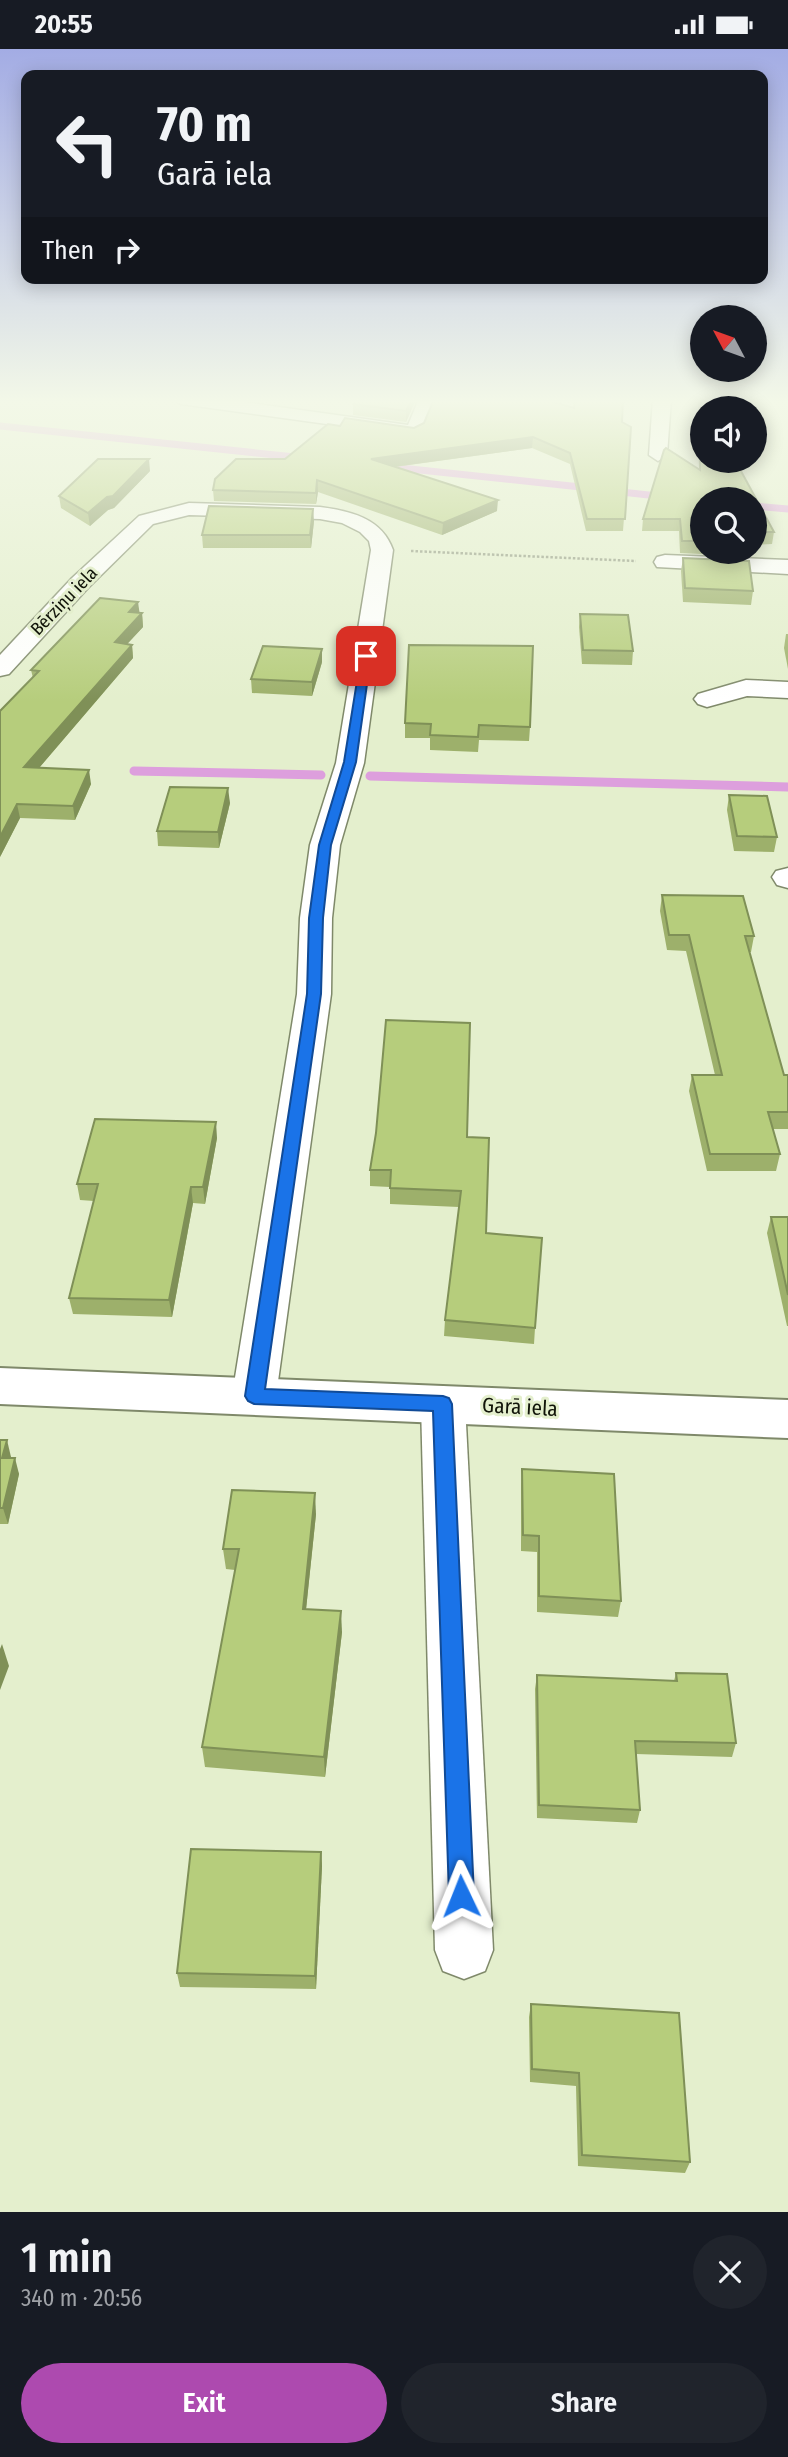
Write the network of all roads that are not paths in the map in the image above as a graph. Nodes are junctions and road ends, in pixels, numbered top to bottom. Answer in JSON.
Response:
{"nodes":[{"id":1,"x":665,"y":562,"type":"road end"},
{"id":2,"x":788,"y":567,"type":"edge"},
{"id":3,"x":0,"y":669,"type":"edge"},
{"id":4,"x":788,"y":690,"type":"edge"},
{"id":5,"x":707,"y":699,"type":"dead end"},
{"id":6,"x":0,"y":1386,"type":"edge"},
{"id":7,"x":254,"y":1396,"type":"junction"},
{"id":8,"x":443,"y":1404,"type":"junction"},
{"id":9,"x":788,"y":1419,"type":"edge"},
{"id":10,"x":464,"y":1950,"type":"dead end"}],
"edges":[{"from":1,"to":2,"type":"street"},
{"from":3,"to":7,"type":"street","name":"Bērziņu iela"},
{"from":4,"to":5,"type":"street"},
{"from":6,"to":7,"type":"street","name":"Garā iela"},
{"from":7,"to":8,"type":"street","name":"Garā iela"},
{"from":8,"to":9,"type":"street","name":"Garā iela"},
{"from":8,"to":10,"type":"street"}]}
